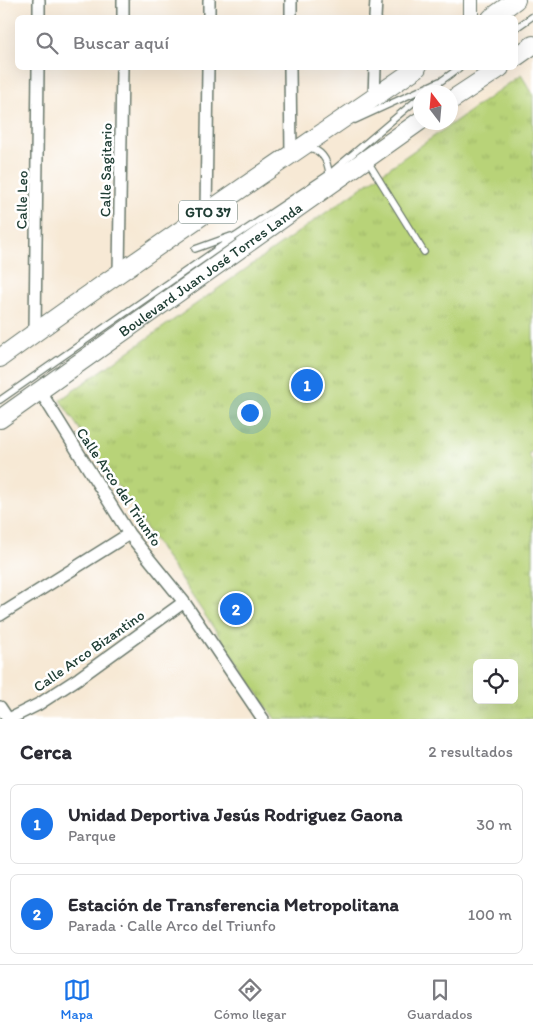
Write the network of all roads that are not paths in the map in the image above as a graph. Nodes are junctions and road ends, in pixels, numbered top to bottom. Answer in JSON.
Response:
{"nodes":[{"id":1,"x":39,"y":0,"type":"edge"},
{"id":2,"x":123,"y":0,"type":"edge"},
{"id":3,"x":209,"y":0,"type":"edge"},
{"id":4,"x":292,"y":0,"type":"edge"},
{"id":5,"x":376,"y":0,"type":"edge"},
{"id":6,"x":471,"y":0,"type":"edge"},
{"id":7,"x":516,"y":0,"type":"edge"},
{"id":8,"x":494,"y":12,"type":"edge"},
{"id":9,"x":39,"y":15,"type":"edge"},
{"id":10,"x":123,"y":15,"type":"edge"},
{"id":11,"x":209,"y":15,"type":"edge"},
{"id":12,"x":291,"y":15,"type":"edge"},
{"id":13,"x":375,"y":15,"type":"edge"},
{"id":14,"x":471,"y":15,"type":"edge"},
{"id":15,"x":533,"y":16,"type":"edge"},
{"id":16,"x":518,"y":27,"type":"edge"},
{"id":17,"x":38,"y":70,"type":"edge"},
{"id":18,"x":122,"y":70,"type":"edge"},
{"id":19,"x":208,"y":70,"type":"edge"},
{"id":20,"x":290,"y":70,"type":"edge"},
{"id":21,"x":374,"y":70,"type":"edge"},
{"id":22,"x":414,"y":70,"type":"edge"},
{"id":23,"x":456,"y":70,"type":"edge"},
{"id":24,"x":494,"y":70,"type":"edge"},
{"id":25,"x":440,"y":81,"type":"junction"},
{"id":26,"x":435,"y":85,"type":"edge"},
{"id":27,"x":458,"y":95,"type":"edge"},
{"id":28,"x":374,"y":97,"type":"junction"},
{"id":29,"x":413,"y":103,"type":"edge"},
{"id":30,"x":413,"y":126,"type":"edge"},
{"id":31,"x":323,"y":134,"type":"junction"},
{"id":32,"x":297,"y":150,"type":"junction"},
{"id":33,"x":366,"y":159,"type":"junction"},
{"id":34,"x":329,"y":174,"type":"junction"},
{"id":35,"x":206,"y":212,"type":"junction"},
{"id":36,"x":236,"y":236,"type":"junction"},
{"id":37,"x":196,"y":249,"type":"dead end"},
{"id":38,"x":424,"y":252,"type":"dead end"},
{"id":39,"x":119,"y":272,"type":"junction"},
{"id":40,"x":35,"y":332,"type":"junction"},
{"id":41,"x":0,"y":358,"type":"edge"},
{"id":42,"x":40,"y":391,"type":"junction"},
{"id":43,"x":0,"y":400,"type":"edge"},
{"id":44,"x":0,"y":419,"type":"edge"},
{"id":45,"x":129,"y":534,"type":"junction"},
{"id":46,"x":184,"y":602,"type":"junction"},
{"id":47,"x":0,"y":615,"type":"edge"},
{"id":48,"x":0,"y":706,"type":"edge"},
{"id":49,"x":8,"y":719,"type":"edge"},
{"id":50,"x":263,"y":719,"type":"edge"}],
"edges":[{"from":1,"to":9,"type":"street"},
{"from":2,"to":10,"type":"street"},
{"from":3,"to":11,"type":"street"},
{"from":4,"to":12,"type":"street"},
{"from":5,"to":13,"type":"street"},
{"from":6,"to":14,"type":"street"},
{"from":7,"to":8,"type":"main road"},
{"from":15,"to":16,"type":"lane"},
{"from":17,"to":40,"type":"street","name":"Calle Leo"},
{"from":18,"to":39,"type":"street","name":"Calle Sagitario"},
{"from":19,"to":35,"type":"street"},
{"from":20,"to":32,"type":"street"},
{"from":21,"to":28,"type":"street"},
{"from":22,"to":28,"type":"main road","number":"GTO 37"},
{"from":23,"to":25,"type":"lane"},
{"from":24,"to":27,"type":"main road"},
{"from":25,"to":26,"type":"lane"},
{"from":25,"to":31,"type":"lane"},
{"from":28,"to":31,"type":"main road","number":"GTO 37"},
{"from":29,"to":34,"type":"lane"},
{"from":30,"to":33,"type":"main road","name":"Boulevard Juan José Torres Landa","number":"GTO 37"},
{"from":31,"to":32,"type":"main road","number":"GTO 37"},
{"from":32,"to":34,"type":"lane"},
{"from":32,"to":35,"type":"main road","number":"GTO 37"},
{"from":33,"to":38,"type":"lane"},
{"from":33,"to":42,"type":"main road","name":"Boulevard Juan José Torres Landa","number":"GTO 37"},
{"from":34,"to":36,"type":"lane"},
{"from":35,"to":39,"type":"main road","number":"GTO 37"},
{"from":36,"to":37,"type":"lane"},
{"from":36,"to":43,"type":"lane"},
{"from":39,"to":40,"type":"main road","number":"GTO 37"},
{"from":40,"to":41,"type":"main road","number":"GTO 37"},
{"from":42,"to":44,"type":"main road","name":"Boulevard Juan José Torres Landa","number":"GTO 37"},
{"from":42,"to":45,"type":"street","name":"Calle Arco del Triunfo"},
{"from":45,"to":46,"type":"street","name":"Calle Arco del Triunfo"},
{"from":45,"to":47,"type":"street"},
{"from":46,"to":49,"type":"street","name":"Calle Arco Bizantino"},
{"from":46,"to":50,"type":"street","name":"Calle Arco del Triunfo"},
{"from":48,"to":49,"type":"street"}]}
